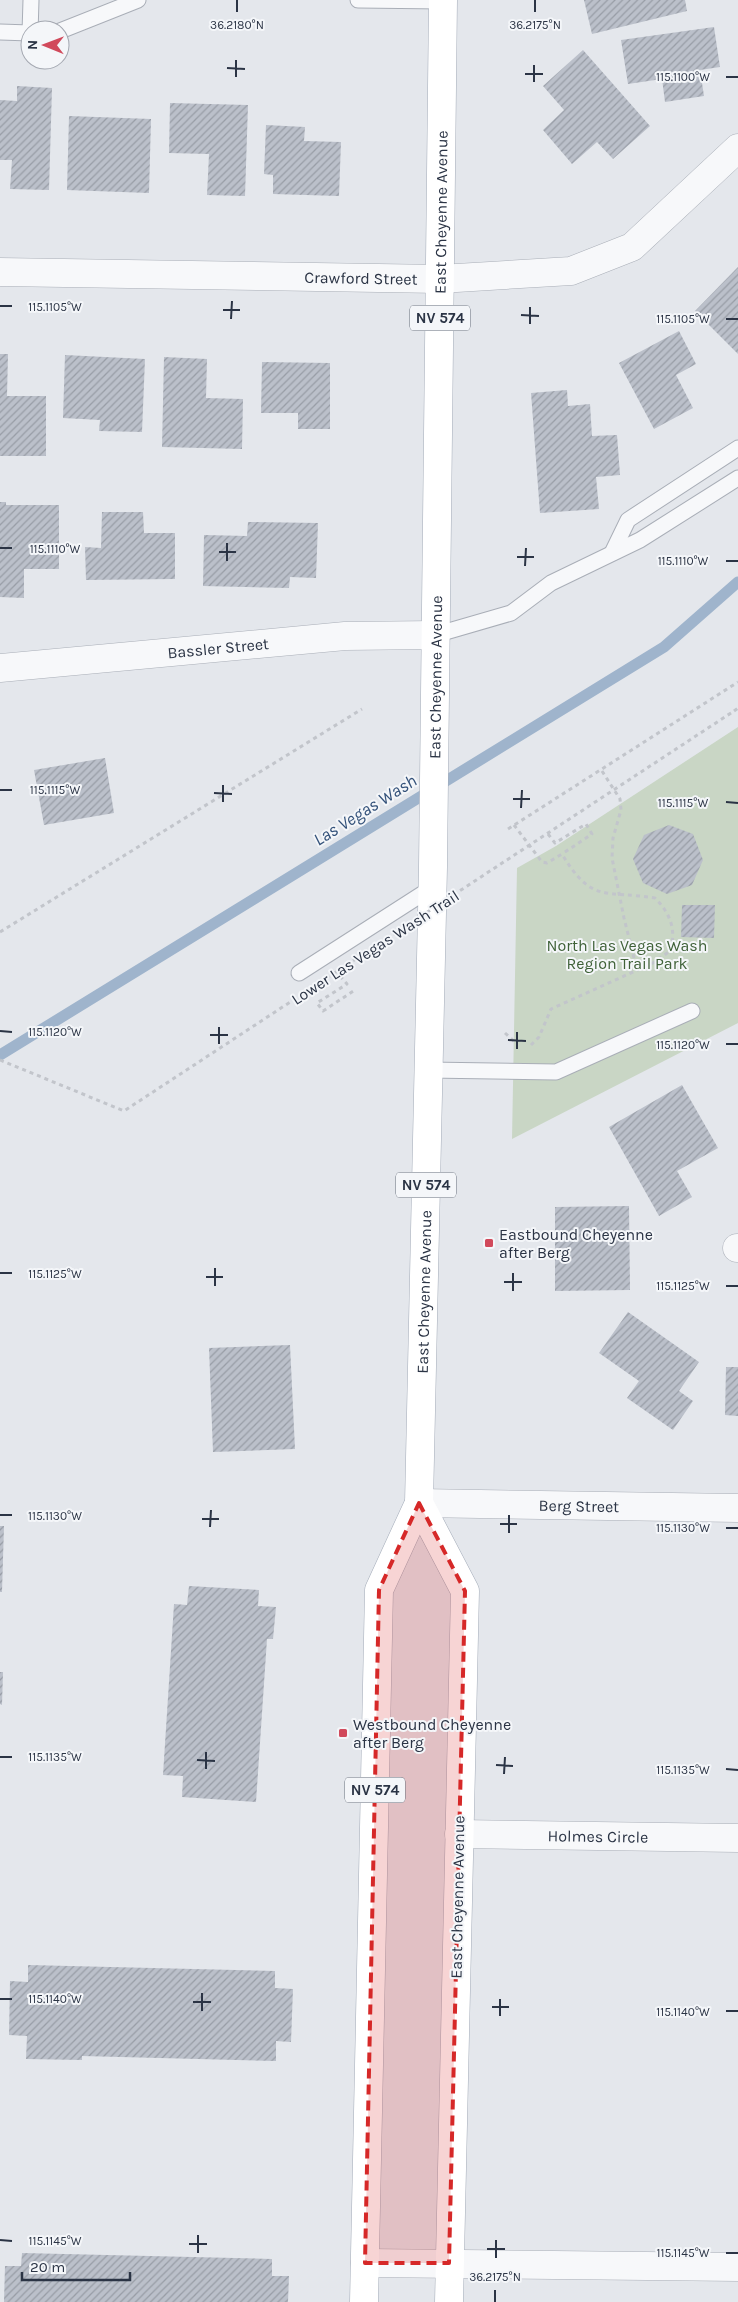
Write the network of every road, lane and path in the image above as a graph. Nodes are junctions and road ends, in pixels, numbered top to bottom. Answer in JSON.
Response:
{"nodes":[{"id":1,"x":31,"y":0,"type":"edge"},
{"id":2,"x":138,"y":0,"type":"edge"},
{"id":3,"x":358,"y":0,"type":"edge"},
{"id":4,"x":443,"y":1,"type":"edge"},
{"id":5,"x":30,"y":20,"type":"edge"},
{"id":6,"x":70,"y":27,"type":"edge"},
{"id":7,"x":0,"y":32,"type":"edge"},
{"id":8,"x":20,"y":33,"type":"edge"},
{"id":9,"x":738,"y":148,"type":"edge"},
{"id":10,"x":0,"y":272,"type":"edge"},
{"id":11,"x":440,"y":280,"type":"junction"},
{"id":12,"x":738,"y":448,"type":"edge"},
{"id":13,"x":738,"y":478,"type":"edge"},
{"id":14,"x":612,"y":553,"type":"junction"},
{"id":15,"x":435,"y":635,"type":"junction"},
{"id":16,"x":0,"y":668,"type":"edge"},
{"id":17,"x":738,"y":682,"type":"edge"},
{"id":18,"x":738,"y":708,"type":"edge"},
{"id":19,"x":362,"y":710,"type":"dead end"},
{"id":20,"x":602,"y":771,"type":"junction"},
{"id":21,"x":514,"y":825,"type":"junction"},
{"id":22,"x":508,"y":830,"type":"dead end"},
{"id":23,"x":548,"y":834,"type":"junction"},
{"id":24,"x":562,"y":854,"type":"junction"},
{"id":25,"x":433,"y":877,"type":"junction"},
{"id":26,"x":620,"y":895,"type":"junction"},
{"id":27,"x":0,"y":932,"type":"edge"},
{"id":28,"x":637,"y":970,"type":"junction"},
{"id":29,"x":299,"y":973,"type":"dead end"},
{"id":30,"x":347,"y":984,"type":"dead end"},
{"id":31,"x":355,"y":990,"type":"dead end"},
{"id":32,"x":692,"y":1011,"type":"dead end"},
{"id":33,"x":505,"y":1033,"type":"dead end"},
{"id":34,"x":0,"y":1060,"type":"edge"},
{"id":35,"x":428,"y":1070,"type":"junction"},
{"id":36,"x":419,"y":1504,"type":"junction"},
{"id":37,"x":738,"y":1508,"type":"edge"},
{"id":38,"x":458,"y":1834,"type":"junction"},
{"id":39,"x":738,"y":1838,"type":"edge"},
{"id":40,"x":365,"y":2263,"type":"junction"},
{"id":41,"x":449,"y":2263,"type":"junction"},
{"id":42,"x":738,"y":2267,"type":"edge"},
{"id":43,"x":364,"y":2302,"type":"edge"},
{"id":44,"x":449,"y":2302,"type":"edge"}],
"edges":[{"from":1,"to":5,"type":"lane"},
{"from":2,"to":6,"type":"lane"},
{"from":3,"to":4,"type":"lane"},
{"from":4,"to":11,"type":"main road","name":"East Cheyenne Avenue","number":"NV 574"},
{"from":7,"to":8,"type":"lane"},
{"from":9,"to":11,"type":"street","name":"Crawford Street"},
{"from":10,"to":11,"type":"street","name":"Crawford Street"},
{"from":11,"to":15,"type":"main road","name":"East Cheyenne Avenue","number":"NV 574"},
{"from":12,"to":14,"type":"lane"},
{"from":13,"to":14,"type":"lane"},
{"from":14,"to":15,"type":"lane"},
{"from":15,"to":16,"type":"street","name":"Bassler Street"},
{"from":15,"to":25,"type":"main road","name":"East Cheyenne Avenue","number":"NV 574"},
{"from":17,"to":20,"type":"path"},
{"from":18,"to":23,"type":"path","name":"Lower Las Vegas Wash Trail","bridge":true},
{"from":19,"to":27,"type":"path"},
{"from":20,"to":21,"type":"path"},
{"from":20,"to":26,"type":"path"},
{"from":21,"to":22,"type":"path"},
{"from":21,"to":24,"type":"path"},
{"from":23,"to":24,"type":"path"},
{"from":23,"to":34,"type":"path","name":"Lower Las Vegas Wash Trail","bridge":true},
{"from":24,"to":26,"type":"path"},
{"from":25,"to":29,"type":"lane"},
{"from":25,"to":35,"type":"main road","name":"East Cheyenne Avenue","number":"NV 574"},
{"from":26,"to":28,"type":"path"},
{"from":26,"to":28,"type":"path"},
{"from":28,"to":33,"type":"path"},
{"from":30,"to":31,"type":"path"},
{"from":32,"to":35,"type":"lane"},
{"from":35,"to":36,"type":"main road","name":"East Cheyenne Avenue","number":"NV 574"},
{"from":36,"to":37,"type":"street","name":"Berg Street"},
{"from":36,"to":38,"type":"main road","name":"East Cheyenne Avenue","number":"NV 574"},
{"from":36,"to":40,"type":"main road","name":"East Cheyenne Avenue","number":"NV 574"},
{"from":38,"to":39,"type":"street","name":"Holmes Circle"},
{"from":38,"to":41,"type":"main road","name":"East Cheyenne Avenue","number":"NV 574"},
{"from":40,"to":41,"type":"street"},
{"from":40,"to":43,"type":"main road","name":"East Cheyenne Avenue","number":"NV 574"},
{"from":41,"to":42,"type":"street"},
{"from":41,"to":44,"type":"main road","name":"East Cheyenne Avenue","number":"NV 574"}]}
